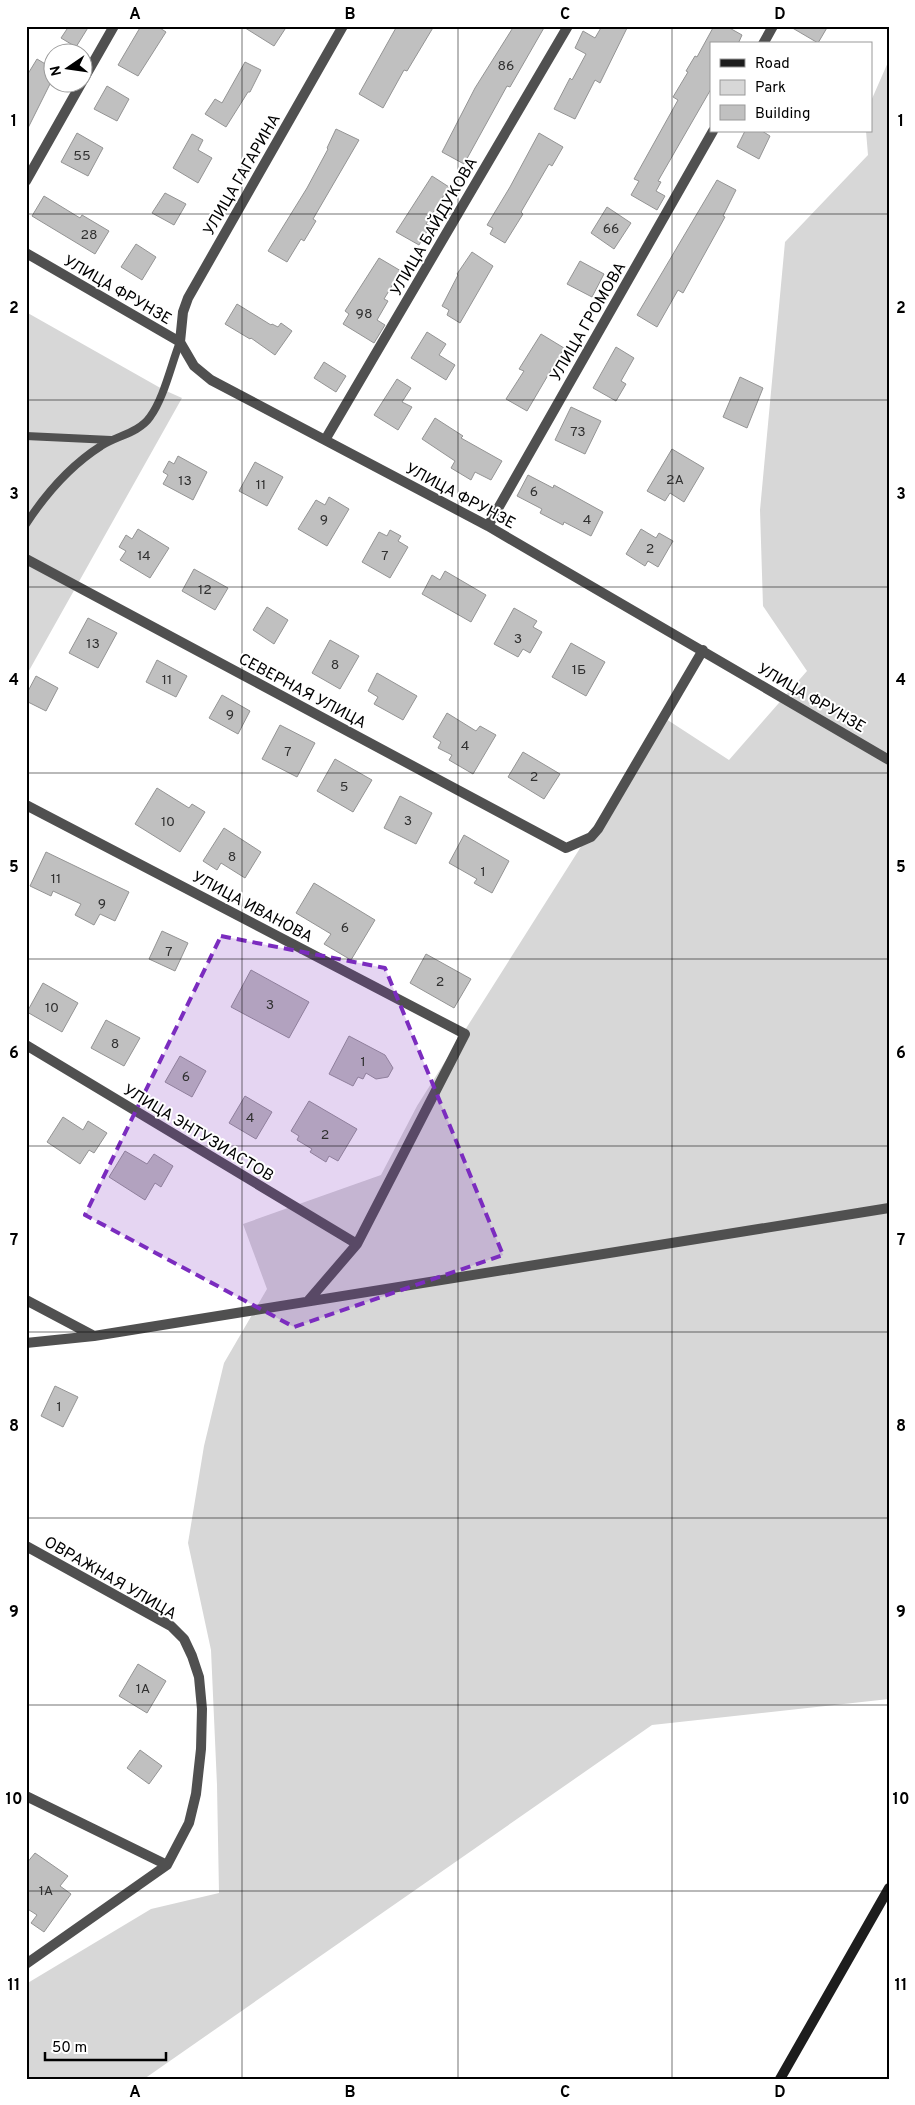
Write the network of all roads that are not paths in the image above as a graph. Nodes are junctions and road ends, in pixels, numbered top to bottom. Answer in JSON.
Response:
{"nodes":[{"id":1,"x":114,"y":26,"type":"edge"},
{"id":2,"x":343,"y":26,"type":"edge"},
{"id":3,"x":568,"y":26,"type":"edge"},
{"id":4,"x":773,"y":26,"type":"edge"},
{"id":5,"x":764,"y":42,"type":"edge"},
{"id":6,"x":92,"y":64,"type":"edge"},
{"id":7,"x":76,"y":92,"type":"edge"},
{"id":8,"x":712,"y":132,"type":"edge"},
{"id":9,"x":26,"y":181,"type":"edge"},
{"id":10,"x":26,"y":252,"type":"edge"},
{"id":11,"x":180,"y":342,"type":"junction"},
{"id":12,"x":26,"y":436,"type":"edge"},
{"id":13,"x":112,"y":440,"type":"junction"},
{"id":14,"x":324,"y":440,"type":"junction"},
{"id":15,"x":26,"y":524,"type":"edge"},
{"id":16,"x":488,"y":526,"type":"junction"},
{"id":17,"x":26,"y":559,"type":"edge"},
{"id":18,"x":703,"y":650,"type":"junction"},
{"id":19,"x":889,"y":760,"type":"edge"},
{"id":20,"x":26,"y":805,"type":"edge"},
{"id":21,"x":26,"y":1045,"type":"edge"},
{"id":22,"x":889,"y":1208,"type":"edge"},
{"id":23,"x":357,"y":1244,"type":"junction"},
{"id":24,"x":26,"y":1300,"type":"edge"},
{"id":25,"x":308,"y":1301,"type":"junction"},
{"id":26,"x":94,"y":1336,"type":"junction"},
{"id":27,"x":26,"y":1343,"type":"edge"},
{"id":28,"x":26,"y":1546,"type":"edge"},
{"id":29,"x":26,"y":1796,"type":"edge"},
{"id":30,"x":167,"y":1865,"type":"junction"},
{"id":31,"x":889,"y":1888,"type":"edge"},
{"id":32,"x":26,"y":1964,"type":"edge"},
{"id":33,"x":780,"y":2079,"type":"edge"}],
"edges":[{"from":1,"to":6,"type":"street"},
{"from":2,"to":11,"type":"street","name":"УЛИЦА ГАГАРИНА"},
{"from":3,"to":14,"type":"street","name":"УЛИЦА БАЙДУКОВА"},
{"from":4,"to":5,"type":"street"},
{"from":7,"to":9,"type":"street"},
{"from":8,"to":16,"type":"street","name":"УЛИЦА ГРОМОВА"},
{"from":10,"to":11,"type":"street","name":"УЛИЦА ФРУНЗЕ"},
{"from":11,"to":13,"type":"lane"},
{"from":11,"to":14,"type":"street","name":"УЛИЦА ФРУНЗЕ"},
{"from":12,"to":13,"type":"lane"},
{"from":13,"to":15,"type":"lane"},
{"from":14,"to":16,"type":"street","name":"УЛИЦА ФРУНЗЕ"},
{"from":16,"to":18,"type":"street","name":"УЛИЦА ФРУНЗЕ"},
{"from":17,"to":18,"type":"street","name":"СЕВЕРНАЯ УЛИЦА"},
{"from":18,"to":19,"type":"street","name":"УЛИЦА ФРУНЗЕ"},
{"from":20,"to":23,"type":"street","name":"УЛИЦА ИВАНОВА"},
{"from":21,"to":23,"type":"street","name":"УЛИЦА ЭНТУЗИАСТОВ"},
{"from":22,"to":25,"type":"street"},
{"from":23,"to":25,"type":"street"},
{"from":24,"to":26,"type":"street"},
{"from":25,"to":26,"type":"street"},
{"from":26,"to":27,"type":"street"},
{"from":28,"to":30,"type":"street","name":"ОВРАЖНАЯ УЛИЦА"},
{"from":29,"to":30,"type":"street"},
{"from":30,"to":32,"type":"street"},
{"from":31,"to":33,"type":"street"}]}
